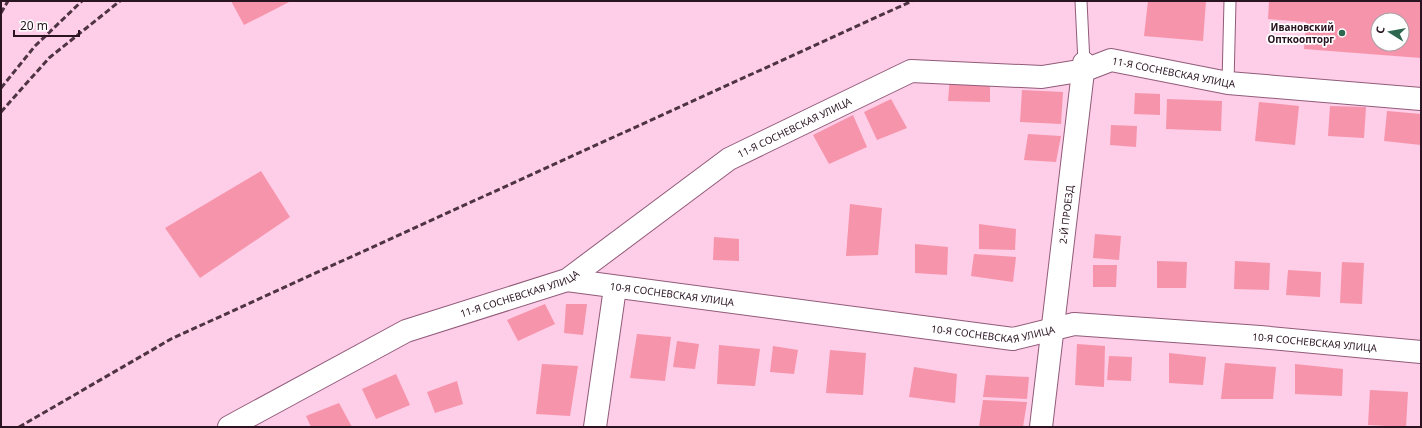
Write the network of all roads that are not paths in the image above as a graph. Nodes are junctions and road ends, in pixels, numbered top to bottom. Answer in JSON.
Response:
{"nodes":[{"id":1,"x":1081,"y":1,"type":"edge"},
{"id":2,"x":1230,"y":1,"type":"edge"},
{"id":3,"x":1084,"y":67,"type":"junction"},
{"id":4,"x":1228,"y":83,"type":"junction"},
{"id":5,"x":1421,"y":99,"type":"edge"},
{"id":6,"x":566,"y":280,"type":"junction"},
{"id":7,"x":616,"y":288,"type":"junction"},
{"id":8,"x":1053,"y":330,"type":"junction"},
{"id":9,"x":1421,"y":352,"type":"edge"},
{"id":10,"x":229,"y":427,"type":"edge"},
{"id":11,"x":596,"y":427,"type":"edge"},
{"id":12,"x":1041,"y":427,"type":"edge"}],
"edges":[{"from":1,"to":3,"type":"lane","name":"2-Й ПРОЕЗД"},
{"from":2,"to":4,"type":"lane"},
{"from":3,"to":4,"type":"street","name":"11-Я СОСНЕВСКАЯ УЛИЦА"},
{"from":3,"to":6,"type":"street","name":"11-Я СОСНЕВСКАЯ УЛИЦА"},
{"from":3,"to":8,"type":"street","name":"2-Й ПРОЕЗД"},
{"from":4,"to":5,"type":"street","name":"11-Я СОСНЕВСКАЯ УЛИЦА"},
{"from":6,"to":7,"type":"street","name":"10-Я СОСНЕВСКАЯ УЛИЦА"},
{"from":6,"to":10,"type":"street","name":"11-Я СОСНЕВСКАЯ УЛИЦА"},
{"from":7,"to":8,"type":"street","name":"10-Я СОСНЕВСКАЯ УЛИЦА"},
{"from":7,"to":11,"type":"street"},
{"from":8,"to":9,"type":"street","name":"10-Я СОСНЕВСКАЯ УЛИЦА"},
{"from":8,"to":12,"type":"street","name":"2-Й ПРОЕЗД"}]}
